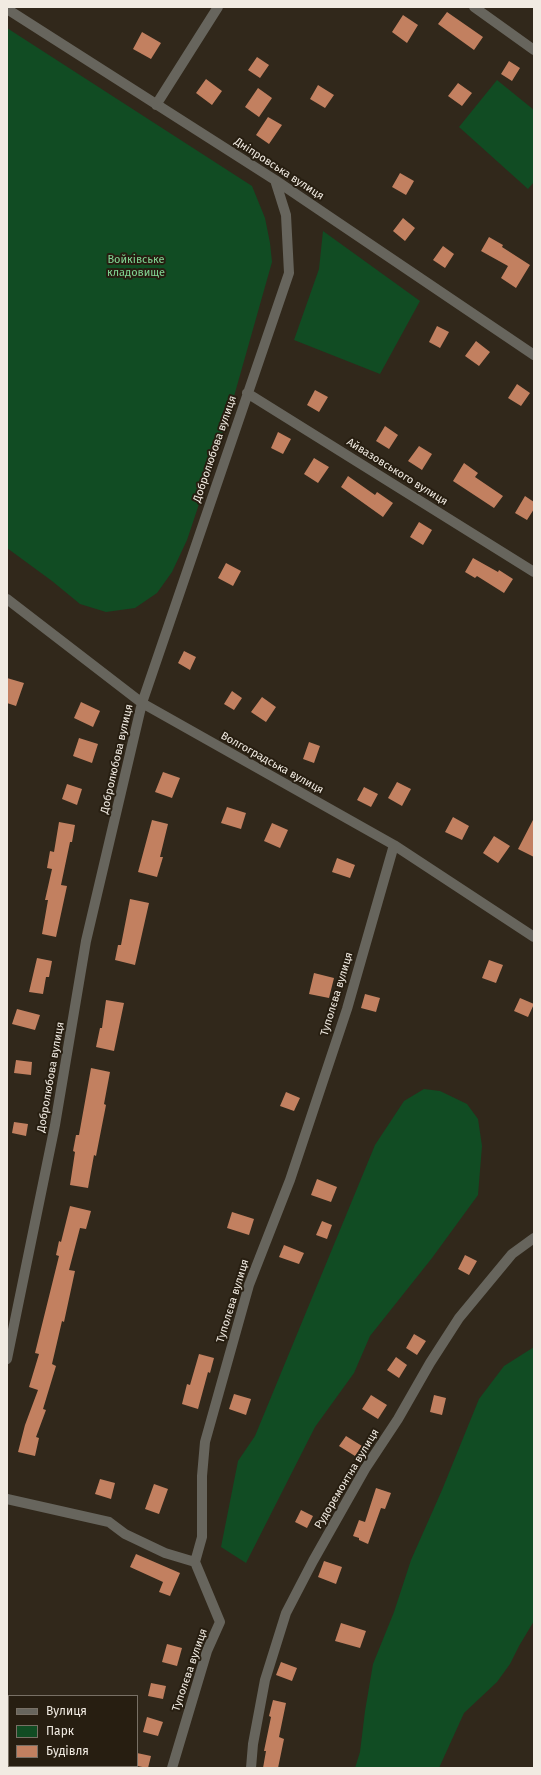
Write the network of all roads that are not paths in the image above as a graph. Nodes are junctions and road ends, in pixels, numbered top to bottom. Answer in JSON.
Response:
{"nodes":[{"id":1,"x":218,"y":7,"type":"edge"},
{"id":2,"x":474,"y":7,"type":"edge"},
{"id":3,"x":7,"y":8,"type":"edge"},
{"id":4,"x":534,"y":50,"type":"edge"},
{"id":5,"x":156,"y":105,"type":"junction"},
{"id":6,"x":275,"y":180,"type":"junction"},
{"id":7,"x":534,"y":355,"type":"edge"},
{"id":8,"x":247,"y":393,"type":"junction"},
{"id":9,"x":534,"y":572,"type":"edge"},
{"id":10,"x":7,"y":599,"type":"edge"},
{"id":11,"x":142,"y":703,"type":"junction"},
{"id":12,"x":394,"y":845,"type":"junction"},
{"id":13,"x":534,"y":937,"type":"edge"},
{"id":14,"x":534,"y":1238,"type":"edge"},
{"id":15,"x":7,"y":1359,"type":"edge"},
{"id":16,"x":7,"y":1499,"type":"edge"},
{"id":17,"x":195,"y":1562,"type":"junction"},
{"id":18,"x":172,"y":1768,"type":"edge"},
{"id":19,"x":251,"y":1768,"type":"edge"}],
"edges":[{"from":1,"to":5,"type":"street"},
{"from":2,"to":4,"type":"street"},
{"from":3,"to":5,"type":"street","name":"Дніпровська вулиця"},
{"from":5,"to":6,"type":"street","name":"Дніпровська вулиця"},
{"from":6,"to":7,"type":"street","name":"Дніпровська вулиця"},
{"from":6,"to":8,"type":"street","name":"Добролюбова вулиця"},
{"from":8,"to":9,"type":"street","name":"Айвазовського вулиця"},
{"from":8,"to":11,"type":"street","name":"Добролюбова вулиця"},
{"from":10,"to":11,"type":"street","name":"Волгоградська вулиця"},
{"from":11,"to":12,"type":"street","name":"Волгоградська вулиця"},
{"from":11,"to":15,"type":"street","name":"Добролюбова вулиця"},
{"from":12,"to":13,"type":"street","name":"Волгоградська вулиця"},
{"from":12,"to":17,"type":"street","name":"Туполєва вулиця"},
{"from":14,"to":19,"type":"street","name":"Рудоремонтна вулиця"},
{"from":16,"to":17,"type":"street"},
{"from":17,"to":18,"type":"street","name":"Туполєва вулиця"}]}
